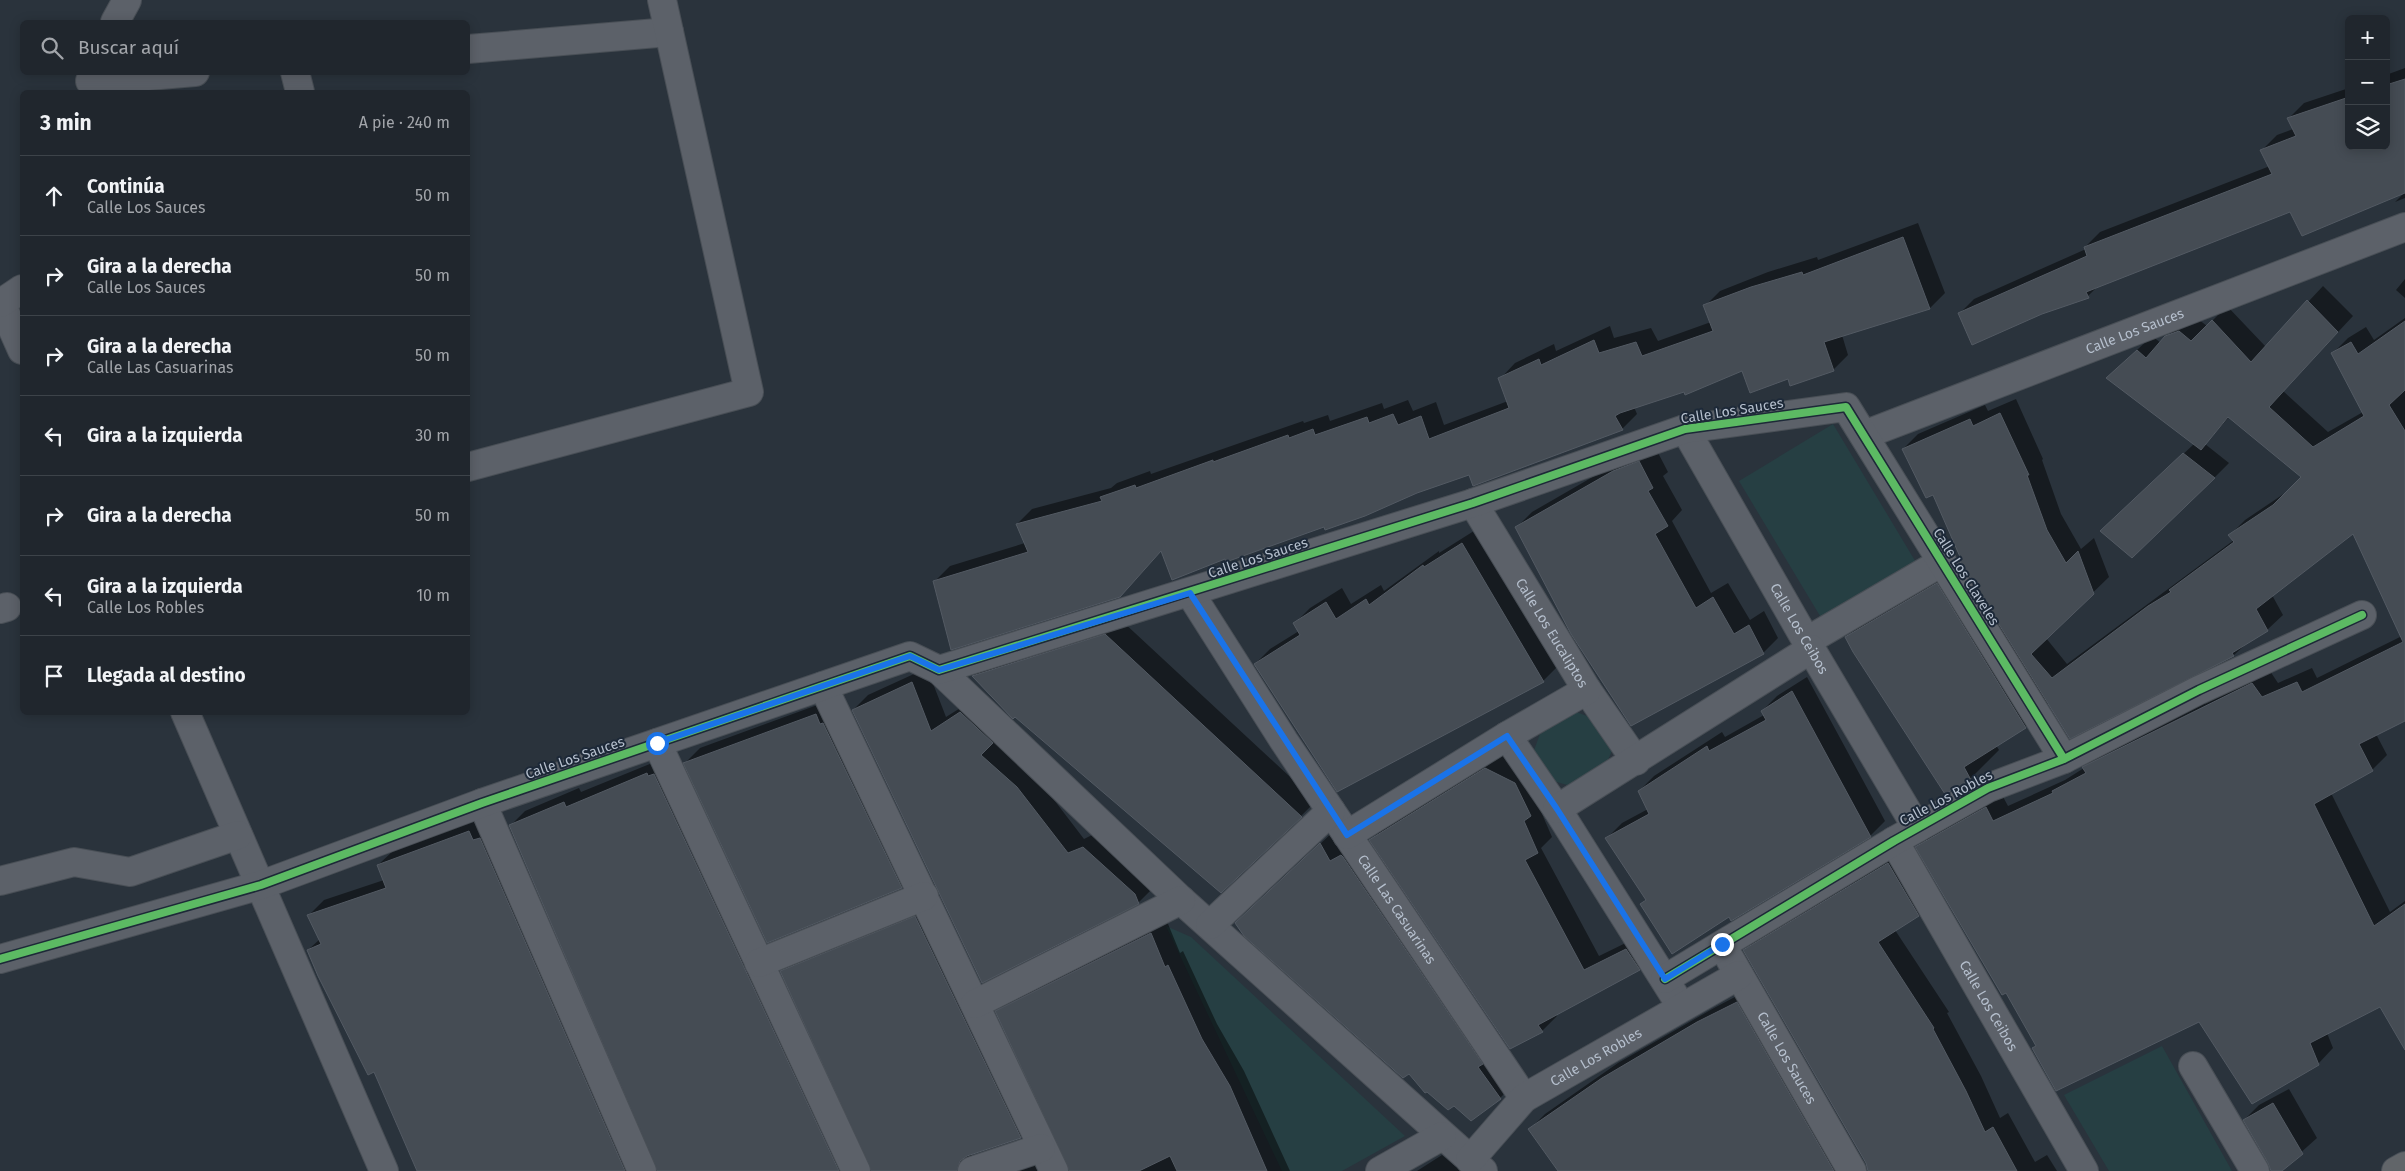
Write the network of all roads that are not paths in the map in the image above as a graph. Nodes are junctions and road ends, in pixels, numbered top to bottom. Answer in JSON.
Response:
{"nodes":[{"id":1,"x":127,"y":0,"type":"edge"},
{"id":2,"x":662,"y":0,"type":"edge"},
{"id":3,"x":116,"y":20,"type":"edge"},
{"id":4,"x":669,"y":32,"type":"junction"},
{"id":5,"x":470,"y":49,"type":"edge"},
{"id":6,"x":164,"y":75,"type":"edge"},
{"id":7,"x":296,"y":75,"type":"edge"},
{"id":8,"x":91,"y":82,"type":"edge"},
{"id":9,"x":300,"y":90,"type":"edge"},
{"id":10,"x":2405,"y":227,"type":"edge"},
{"id":11,"x":8,"y":298,"type":"edge"},
{"id":12,"x":20,"y":343,"type":"edge"},
{"id":13,"x":1846,"y":407,"type":"joint"},
{"id":14,"x":1685,"y":428,"type":"junction"},
{"id":15,"x":1864,"y":434,"type":"junction"},
{"id":16,"x":470,"y":466,"type":"edge"},
{"id":17,"x":1473,"y":503,"type":"junction"},
{"id":18,"x":1942,"y":562,"type":"junction"},
{"id":19,"x":1190,"y":593,"type":"junction"},
{"id":20,"x":2362,"y":615,"type":"dead end"},
{"id":21,"x":1809,"y":645,"type":"junction"},
{"id":22,"x":939,"y":670,"type":"junction"},
{"id":23,"x":823,"y":686,"type":"junction"},
{"id":24,"x":1587,"y":690,"type":"junction"},
{"id":25,"x":186,"y":715,"type":"edge"},
{"id":26,"x":1507,"y":736,"type":"junction"},
{"id":27,"x":657,"y":743,"type":"junction"},
{"id":28,"x":2064,"y":759,"type":"junction"},
{"id":29,"x":1636,"y":761,"type":"junction"},
{"id":30,"x":482,"y":803,"type":"junction"},
{"id":31,"x":1557,"y":809,"type":"junction"},
{"id":32,"x":1331,"y":811,"type":"junction"},
{"id":33,"x":238,"y":834,"type":"junction"},
{"id":34,"x":1906,"y":834,"type":"junction"},
{"id":35,"x":1347,"y":835,"type":"junction"},
{"id":36,"x":0,"y":881,"type":"edge"},
{"id":37,"x":261,"y":885,"type":"junction"},
{"id":38,"x":924,"y":896,"type":"junction"},
{"id":39,"x":1181,"y":900,"type":"junction"},
{"id":40,"x":1210,"y":925,"type":"junction"},
{"id":41,"x":1722,"y":944,"type":"junction"},
{"id":42,"x":0,"y":960,"type":"edge"},
{"id":43,"x":759,"y":963,"type":"junction"},
{"id":44,"x":1739,"y":975,"type":"junction"},
{"id":45,"x":1665,"y":979,"type":"junction"},
{"id":46,"x":975,"y":1004,"type":"junction"},
{"id":47,"x":1682,"y":1008,"type":"junction"},
{"id":48,"x":2193,"y":1066,"type":"dead end"},
{"id":49,"x":1524,"y":1098,"type":"junction"},
{"id":50,"x":1442,"y":1136,"type":"junction"},
{"id":51,"x":1047,"y":1159,"type":"edge"},
{"id":52,"x":1476,"y":1165,"type":"edge"},
{"id":53,"x":2405,"y":1166,"type":"edge"},
{"id":54,"x":384,"y":1171,"type":"edge"},
{"id":55,"x":642,"y":1171,"type":"edge"},
{"id":56,"x":856,"y":1171,"type":"edge"},
{"id":57,"x":972,"y":1171,"type":"edge"},
{"id":58,"x":1380,"y":1171,"type":"edge"},
{"id":59,"x":1852,"y":1171,"type":"edge"},
{"id":60,"x":2084,"y":1171,"type":"edge"},
{"id":61,"x":2255,"y":1171,"type":"edge"},
{"id":62,"x":2396,"y":1171,"type":"edge"}],
"edges":[{"from":1,"to":3,"type":"street"},
{"from":2,"to":4,"type":"street"},
{"from":4,"to":5,"type":"street"},
{"from":4,"to":16,"type":"street"},
{"from":6,"to":8,"type":"street"},
{"from":7,"to":9,"type":"street"},
{"from":10,"to":15,"type":"street","name":"Calle Los Sauces"},
{"from":11,"to":12,"type":"street"},
{"from":13,"to":14,"type":"street","name":"Calle Los Sauces"},
{"from":13,"to":15,"type":"street","name":"Calle Los Claveles"},
{"from":14,"to":17,"type":"street","name":"Calle Los Sauces"},
{"from":14,"to":21,"type":"street","name":"Calle Los Ceibos"},
{"from":15,"to":18,"type":"street","name":"Calle Los Claveles"},
{"from":17,"to":19,"type":"street","name":"Calle Los Sauces"},
{"from":17,"to":24,"type":"street","name":"Calle Los Eucaliptos"},
{"from":18,"to":21,"type":"street"},
{"from":18,"to":28,"type":"street","name":"Calle Los Claveles"},
{"from":19,"to":22,"type":"street","name":"Calle Los Sauces"},
{"from":19,"to":32,"type":"street","name":"Calle Las Casuarinas"},
{"from":20,"to":28,"type":"street","name":"Calle Los Robles"},
{"from":21,"to":29,"type":"street"},
{"from":21,"to":34,"type":"street","name":"Calle Los Ceibos"},
{"from":22,"to":23,"type":"street","name":"Calle Los Sauces"},
{"from":22,"to":39,"type":"street"},
{"from":23,"to":27,"type":"street","name":"Calle Los Sauces"},
{"from":23,"to":38,"type":"street"},
{"from":24,"to":26,"type":"street"},
{"from":24,"to":29,"type":"street","name":"Calle Los Eucaliptos"},
{"from":25,"to":33,"type":"street"},
{"from":26,"to":31,"type":"street"},
{"from":26,"to":35,"type":"street"},
{"from":27,"to":30,"type":"street","name":"Calle Los Sauces"},
{"from":27,"to":43,"type":"street"},
{"from":28,"to":34,"type":"street","name":"Calle Los Robles"},
{"from":29,"to":31,"type":"street"},
{"from":30,"to":37,"type":"street","name":"Calle Los Sauces"},
{"from":30,"to":55,"type":"street"},
{"from":31,"to":45,"type":"street"},
{"from":32,"to":35,"type":"street","name":"Calle Las Casuarinas"},
{"from":32,"to":40,"type":"street"},
{"from":33,"to":36,"type":"street"},
{"from":33,"to":37,"type":"street"},
{"from":34,"to":41,"type":"street","name":"Calle Los Robles"},
{"from":34,"to":60,"type":"street","name":"Calle Los Ceibos"},
{"from":35,"to":49,"type":"street","name":"Calle Las Casuarinas"},
{"from":37,"to":42,"type":"street","name":"Calle Los Sauces"},
{"from":37,"to":54,"type":"street"},
{"from":38,"to":43,"type":"street"},
{"from":38,"to":46,"type":"street"},
{"from":39,"to":40,"type":"street"},
{"from":39,"to":46,"type":"street"},
{"from":40,"to":50,"type":"street"},
{"from":41,"to":44,"type":"street","name":"Calle Los Sauces"},
{"from":41,"to":45,"type":"street","name":"Calle Los Robles"},
{"from":43,"to":56,"type":"street"},
{"from":44,"to":47,"type":"street","name":"Calle Los Robles"},
{"from":44,"to":59,"type":"street","name":"Calle Los Sauces"},
{"from":45,"to":47,"type":"street"},
{"from":46,"to":51,"type":"street"},
{"from":47,"to":49,"type":"street","name":"Calle Los Robles"},
{"from":48,"to":61,"type":"street"},
{"from":49,"to":52,"type":"street","name":"Calle Los Robles"},
{"from":50,"to":52,"type":"street"},
{"from":50,"to":58,"type":"street"},
{"from":51,"to":57,"type":"street"},
{"from":53,"to":62,"type":"highway"}]}
